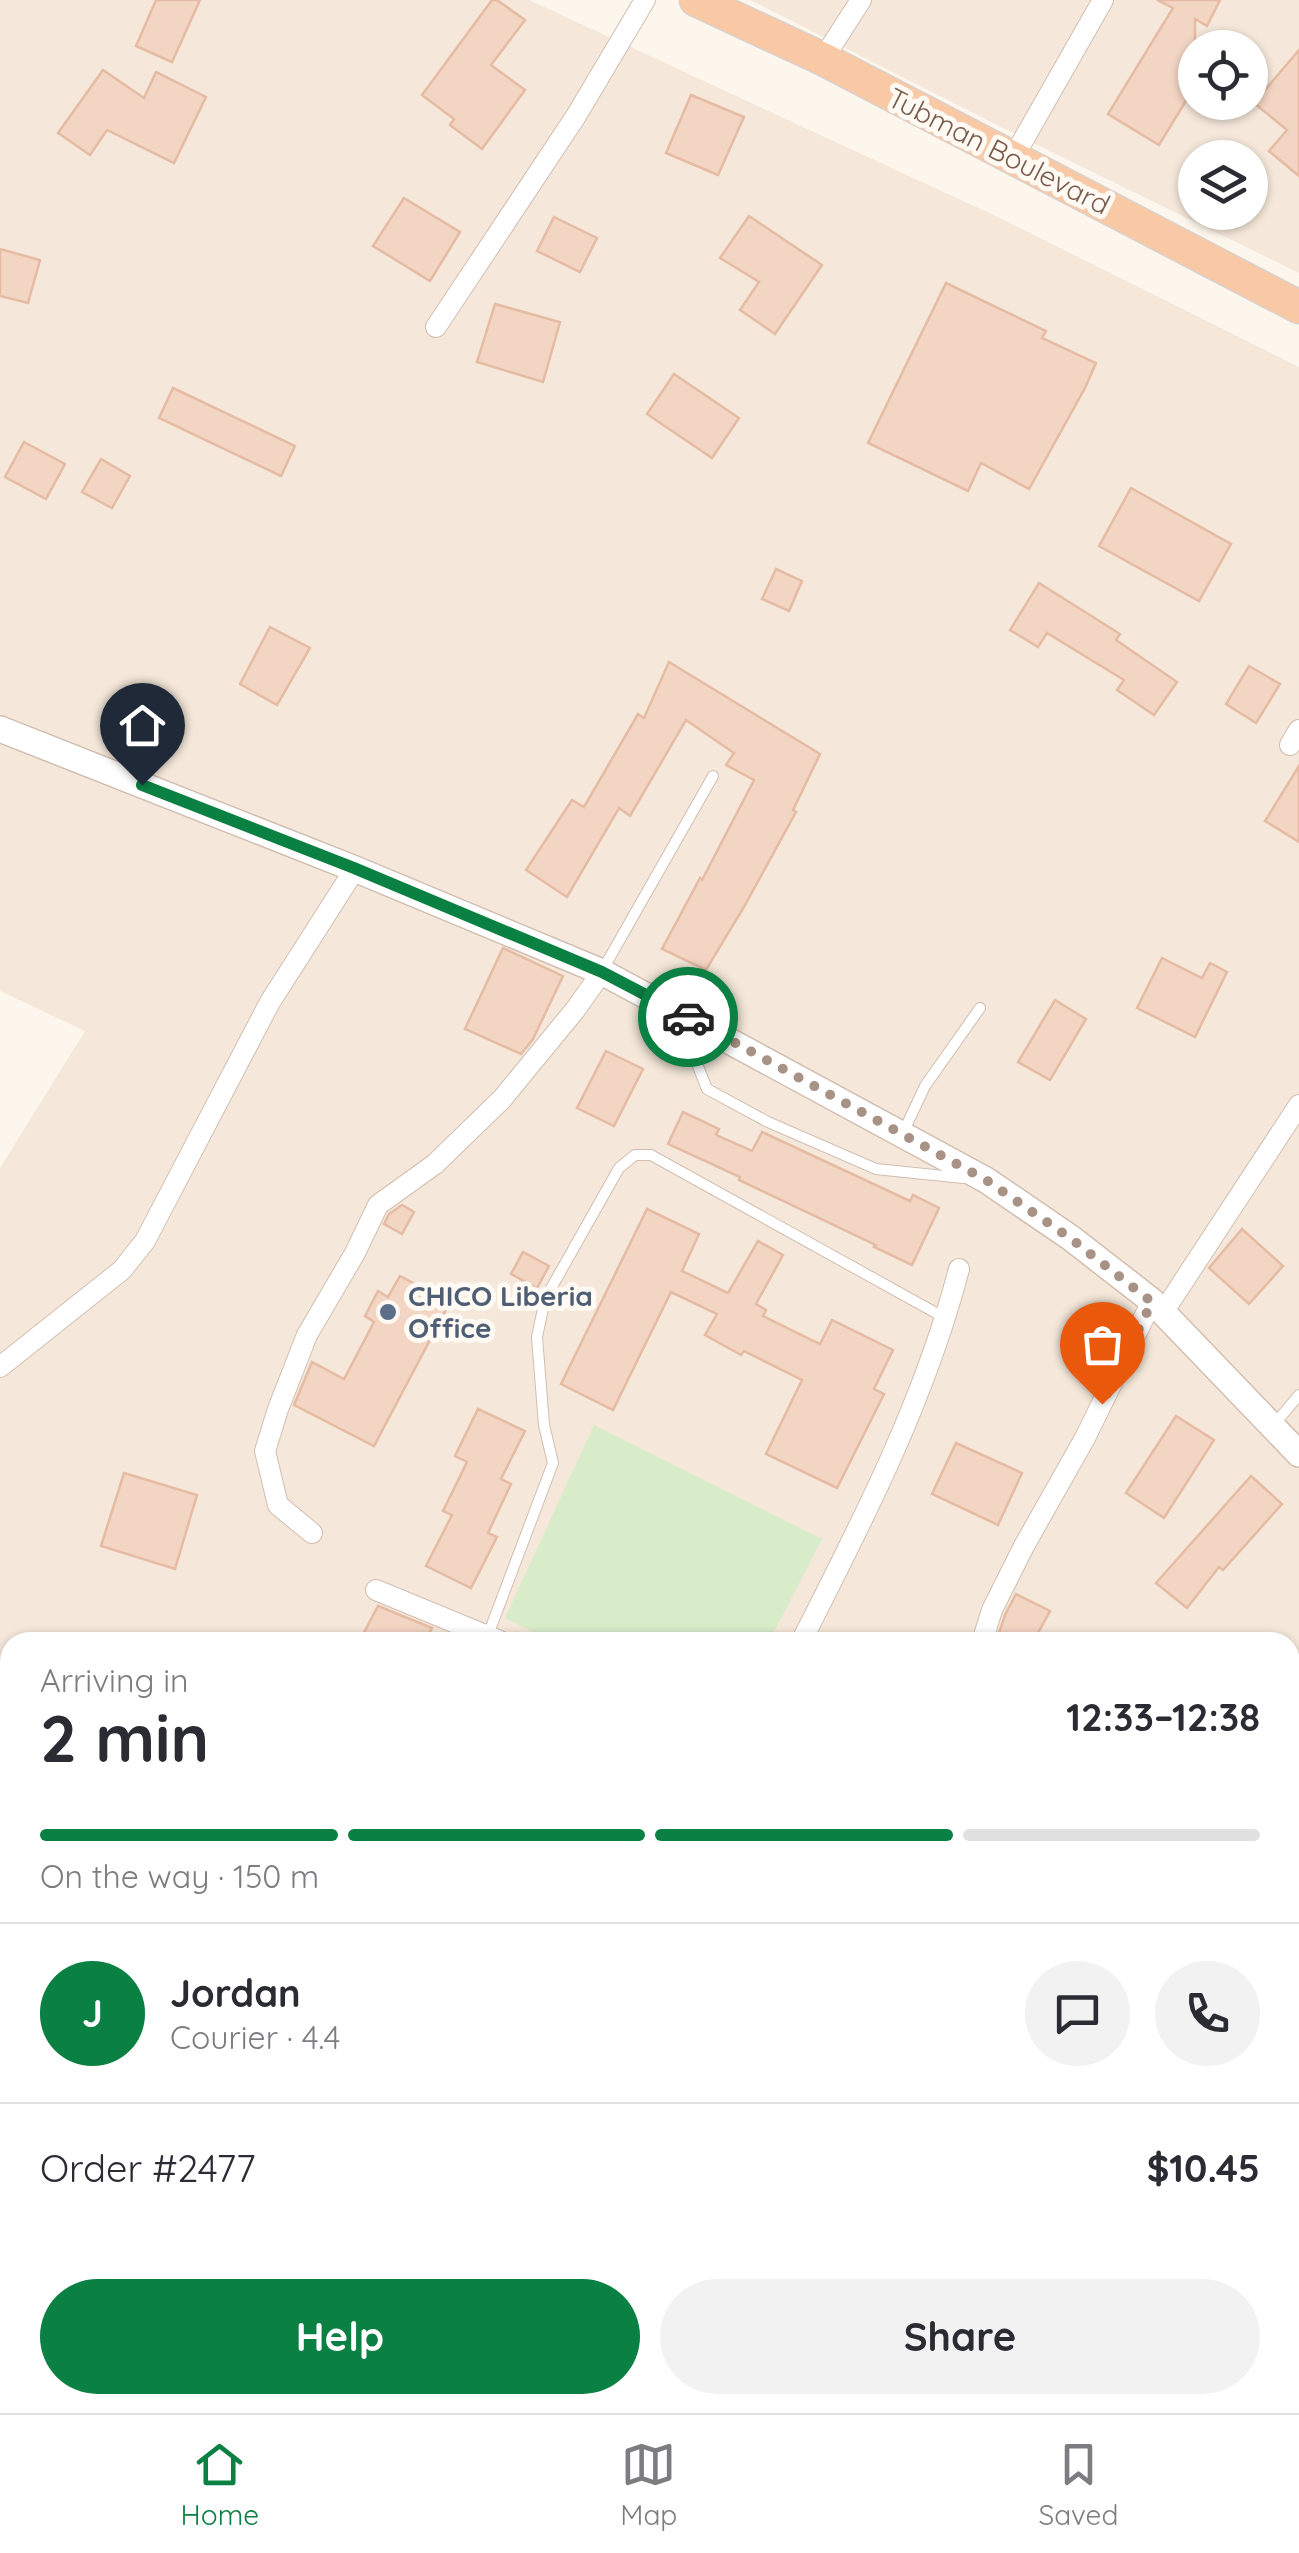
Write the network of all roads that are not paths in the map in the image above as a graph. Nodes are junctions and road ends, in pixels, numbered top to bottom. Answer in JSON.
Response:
{"nodes":[{"id":1,"x":645,"y":0,"type":"edge"},
{"id":2,"x":696,"y":0,"type":"edge"},
{"id":3,"x":861,"y":0,"type":"edge"},
{"id":4,"x":1103,"y":0,"type":"edge"},
{"id":5,"x":823,"y":60,"type":"junction"},
{"id":6,"x":1013,"y":158,"type":"junction"},
{"id":7,"x":1299,"y":308,"type":"edge"},
{"id":8,"x":436,"y":327,"type":"dead end"},
{"id":9,"x":0,"y":729,"type":"edge"},
{"id":10,"x":712,"y":776,"type":"dead end"},
{"id":11,"x":354,"y":868,"type":"junction"},
{"id":12,"x":602,"y":972,"type":"junction"},
{"id":13,"x":980,"y":1008,"type":"dead end"},
{"id":14,"x":676,"y":1010,"type":"junction"},
{"id":15,"x":1299,"y":1105,"type":"edge"},
{"id":16,"x":902,"y":1134,"type":"junction"},
{"id":17,"x":986,"y":1180,"type":"junction"},
{"id":18,"x":960,"y":1269,"type":"dead end"},
{"id":19,"x":1157,"y":1308,"type":"junction"},
{"id":20,"x":946,"y":1318,"type":"junction"},
{"id":21,"x":0,"y":1367,"type":"edge"},
{"id":22,"x":1299,"y":1395,"type":"edge"},
{"id":23,"x":1272,"y":1426,"type":"junction"},
{"id":24,"x":1299,"y":1454,"type":"edge"},
{"id":25,"x":312,"y":1533,"type":"dead end"},
{"id":26,"x":376,"y":1590,"type":"dead end"},
{"id":27,"x":478,"y":1632,"type":"edge"},
{"id":28,"x":497,"y":1632,"type":"edge"},
{"id":29,"x":806,"y":1632,"type":"edge"},
{"id":30,"x":985,"y":1632,"type":"edge"}],
"edges":[{"from":1,"to":8,"type":"street"},
{"from":2,"to":5,"type":"highway","name":"Tubman Boulevard"},
{"from":3,"to":5,"type":"street"},
{"from":4,"to":6,"type":"street"},
{"from":5,"to":6,"type":"highway","name":"Tubman Boulevard"},
{"from":6,"to":7,"type":"highway","name":"Tubman Boulevard"},
{"from":9,"to":11,"type":"street"},
{"from":10,"to":12,"type":"lane"},
{"from":11,"to":12,"type":"street"},
{"from":11,"to":21,"type":"street"},
{"from":12,"to":14,"type":"street"},
{"from":12,"to":25,"type":"street"},
{"from":13,"to":16,"type":"lane"},
{"from":14,"to":16,"type":"street"},
{"from":14,"to":17,"type":"lane"},
{"from":15,"to":19,"type":"street"},
{"from":16,"to":17,"type":"street"},
{"from":17,"to":19,"type":"street"},
{"from":18,"to":20,"type":"street"},
{"from":19,"to":23,"type":"street"},
{"from":19,"to":30,"type":"street"},
{"from":20,"to":28,"type":"lane"},
{"from":20,"to":29,"type":"street"},
{"from":22,"to":23,"type":"lane"},
{"from":23,"to":24,"type":"street"},
{"from":26,"to":27,"type":"street"}]}
